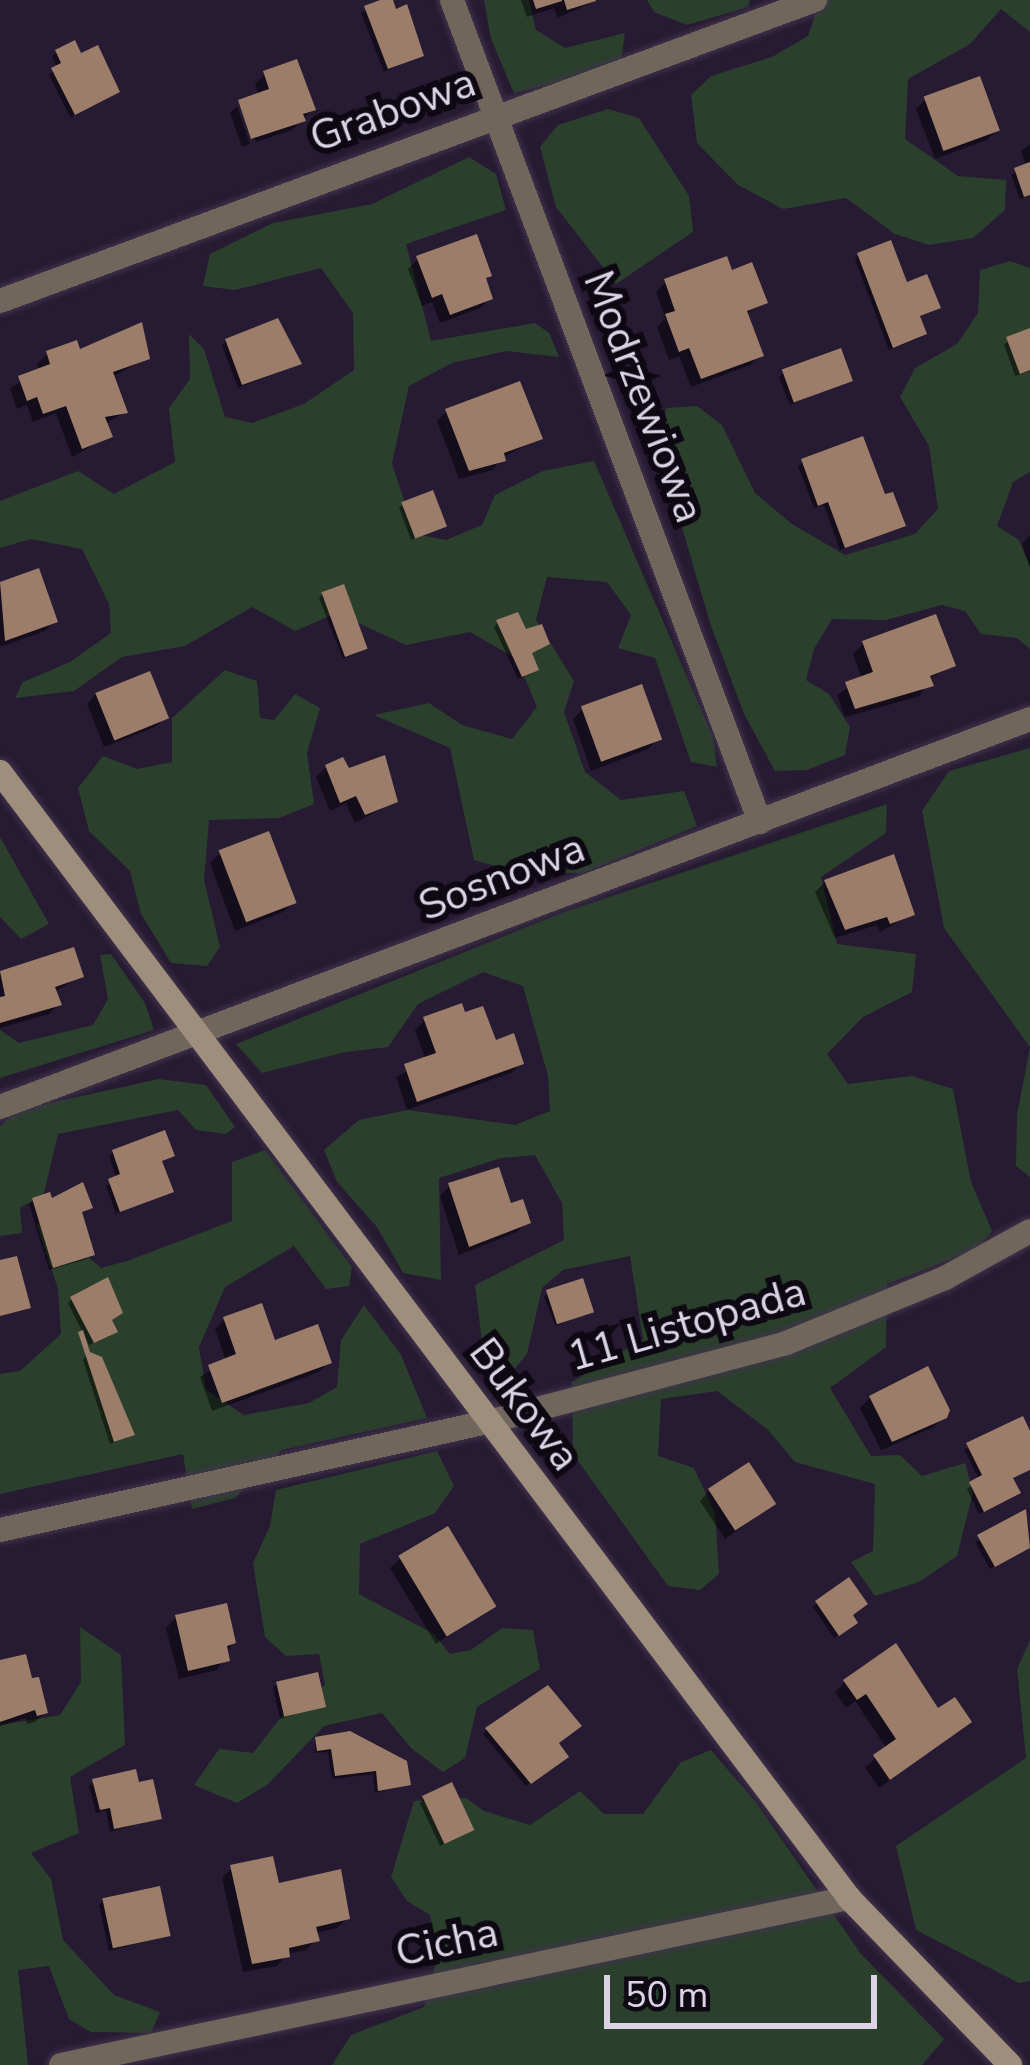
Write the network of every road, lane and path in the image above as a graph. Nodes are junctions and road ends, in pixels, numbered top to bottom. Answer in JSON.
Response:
{"nodes":[{"id":1,"x":452,"y":0,"type":"edge"},
{"id":2,"x":815,"y":0,"type":"edge"},
{"id":3,"x":495,"y":116,"type":"junction"},
{"id":4,"x":0,"y":301,"type":"edge"},
{"id":5,"x":1030,"y":719,"type":"edge"},
{"id":6,"x":0,"y":772,"type":"edge"},
{"id":7,"x":760,"y":822,"type":"junction"},
{"id":8,"x":195,"y":1035,"type":"junction"},
{"id":9,"x":0,"y":1107,"type":"edge"},
{"id":10,"x":1030,"y":1231,"type":"edge"},
{"id":11,"x":488,"y":1422,"type":"junction"},
{"id":12,"x":0,"y":1530,"type":"edge"},
{"id":13,"x":849,"y":1898,"type":"junction"},
{"id":14,"x":62,"y":2065,"type":"edge"},
{"id":15,"x":1010,"y":2065,"type":"edge"}],
"edges":[{"from":1,"to":3,"type":"street","name":"Modrzewiowa"},
{"from":2,"to":3,"type":"street","name":"Grabowa"},
{"from":3,"to":4,"type":"street","name":"Grabowa"},
{"from":3,"to":7,"type":"street","name":"Modrzewiowa"},
{"from":5,"to":7,"type":"street","name":"Sosnowa"},
{"from":6,"to":8,"type":"street","name":"Bukowa"},
{"from":7,"to":8,"type":"street","name":"Sosnowa"},
{"from":8,"to":9,"type":"street","name":"Sosnowa"},
{"from":8,"to":11,"type":"street","name":"Bukowa"},
{"from":10,"to":11,"type":"street","name":"11 Listopada"},
{"from":11,"to":12,"type":"street","name":"11 Listopada"},
{"from":11,"to":13,"type":"street","name":"Bukowa"},
{"from":13,"to":14,"type":"street","name":"Cicha"},
{"from":13,"to":15,"type":"street","name":"Bukowa"}]}
